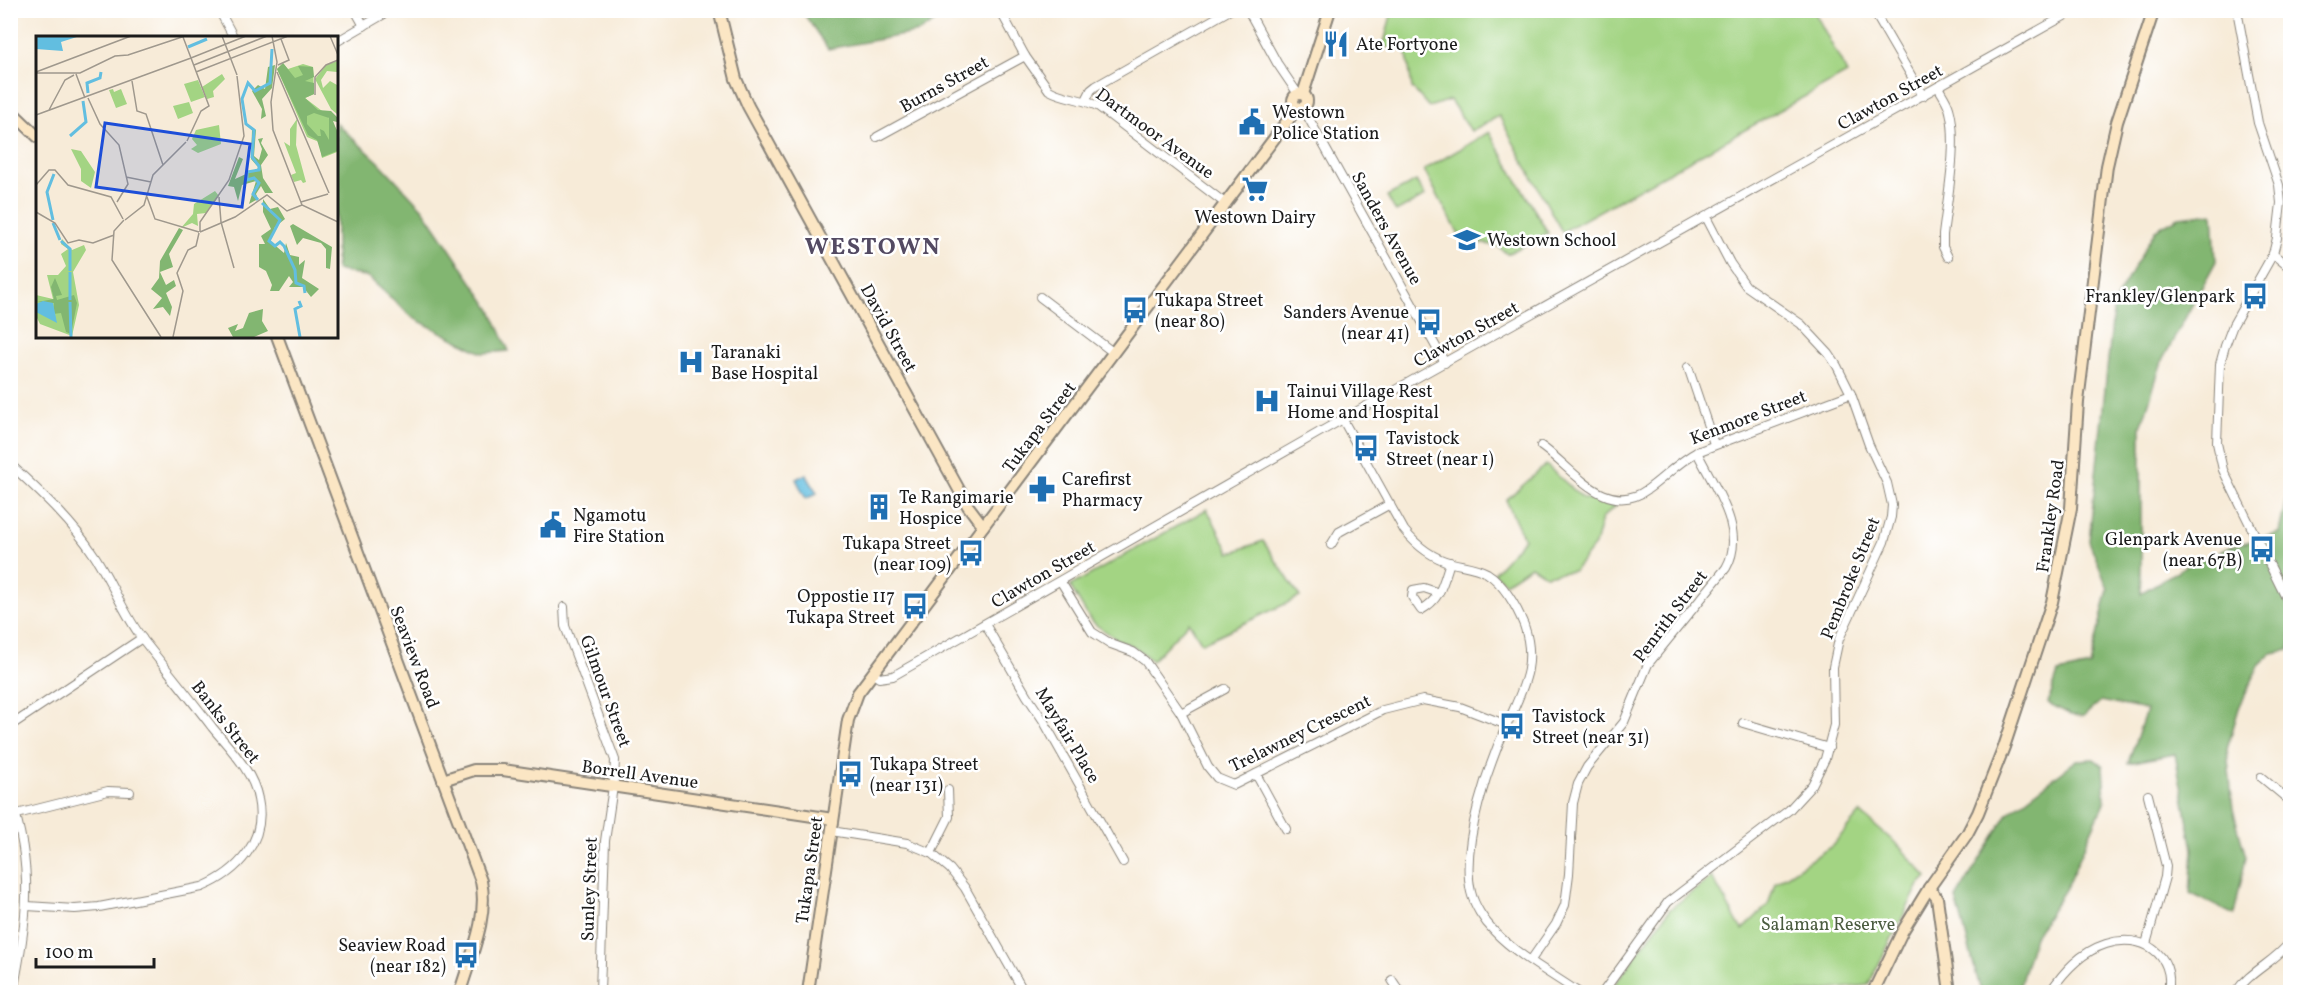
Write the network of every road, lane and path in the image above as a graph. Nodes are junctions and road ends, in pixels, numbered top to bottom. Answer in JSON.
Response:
{"nodes":[{"id":1,"x":219,"y":10,"type":"edge"},
{"id":2,"x":355,"y":10,"type":"edge"},
{"id":3,"x":391,"y":10,"type":"edge"},
{"id":4,"x":719,"y":10,"type":"edge"},
{"id":5,"x":1000,"y":10,"type":"edge"},
{"id":6,"x":1230,"y":10,"type":"edge"},
{"id":7,"x":1248,"y":10,"type":"edge"},
{"id":8,"x":1330,"y":10,"type":"edge"},
{"id":9,"x":1873,"y":10,"type":"edge"},
{"id":10,"x":2075,"y":10,"type":"edge"},
{"id":11,"x":2154,"y":10,"type":"edge"},
{"id":12,"x":2238,"y":10,"type":"edge"},
{"id":13,"x":364,"y":26,"type":"junction"},
{"id":14,"x":233,"y":36,"type":"edge"},
{"id":15,"x":338,"y":41,"type":"edge"},
{"id":16,"x":1025,"y":56,"type":"junction"},
{"id":17,"x":1938,"y":87,"type":"junction"},
{"id":18,"x":1300,"y":94,"type":"junction"},
{"id":19,"x":1923,"y":96,"type":"junction"},
{"id":20,"x":1086,"y":100,"type":"junction"},
{"id":21,"x":1300,"y":108,"type":"junction"},
{"id":22,"x":10,"y":110,"type":"edge"},
{"id":23,"x":36,"y":135,"type":"edge"},
{"id":24,"x":877,"y":137,"type":"dead end"},
{"id":25,"x":1226,"y":204,"type":"junction"},
{"id":26,"x":1706,"y":218,"type":"junction"},
{"id":27,"x":2272,"y":254,"type":"junction"},
{"id":28,"x":1948,"y":257,"type":"dead end"},
{"id":29,"x":2290,"y":268,"type":"edge"},
{"id":30,"x":1040,"y":297,"type":"dead end"},
{"id":31,"x":278,"y":338,"type":"edge"},
{"id":32,"x":1114,"y":353,"type":"junction"},
{"id":33,"x":1445,"y":363,"type":"junction"},
{"id":34,"x":1688,"y":367,"type":"dead end"},
{"id":35,"x":1851,"y":394,"type":"junction"},
{"id":36,"x":1343,"y":420,"type":"junction"},
{"id":37,"x":1714,"y":444,"type":"junction"},
{"id":38,"x":1541,"y":446,"type":"dead end"},
{"id":39,"x":1697,"y":452,"type":"junction"},
{"id":40,"x":10,"y":465,"type":"edge"},
{"id":41,"x":1390,"y":504,"type":"junction"},
{"id":42,"x":983,"y":526,"type":"junction"},
{"id":43,"x":1331,"y":545,"type":"dead end"},
{"id":44,"x":1450,"y":562,"type":"junction"},
{"id":45,"x":1061,"y":582,"type":"junction"},
{"id":46,"x":1439,"y":593,"type":"dead end"},
{"id":47,"x":2290,"y":606,"type":"edge"},
{"id":48,"x":564,"y":607,"type":"dead end"},
{"id":49,"x":985,"y":624,"type":"junction"},
{"id":50,"x":142,"y":638,"type":"junction"},
{"id":51,"x":872,"y":673,"type":"junction"},
{"id":52,"x":1226,"y":689,"type":"dead end"},
{"id":53,"x":1181,"y":713,"type":"junction"},
{"id":54,"x":1743,"y":723,"type":"dead end"},
{"id":55,"x":1507,"y":725,"type":"junction"},
{"id":56,"x":10,"y":726,"type":"edge"},
{"id":57,"x":1829,"y":748,"type":"junction"},
{"id":58,"x":1256,"y":774,"type":"junction"},
{"id":59,"x":2261,"y":777,"type":"dead end"},
{"id":60,"x":443,"y":780,"type":"junction"},
{"id":61,"x":613,"y":786,"type":"junction"},
{"id":62,"x":948,"y":790,"type":"dead end"},
{"id":63,"x":129,"y":792,"type":"dead end"},
{"id":64,"x":2148,"y":795,"type":"dead end"},
{"id":65,"x":10,"y":796,"type":"edge"},
{"id":66,"x":2290,"y":801,"type":"edge"},
{"id":67,"x":17,"y":814,"type":"junction"},
{"id":68,"x":833,"y":819,"type":"junction"},
{"id":69,"x":1286,"y":829,"type":"dead end"},
{"id":70,"x":831,"y":831,"type":"junction"},
{"id":71,"x":931,"y":854,"type":"junction"},
{"id":72,"x":1123,"y":862,"type":"dead end"},
{"id":73,"x":1929,"y":888,"type":"junction"},
{"id":74,"x":27,"y":906,"type":"junction"},
{"id":75,"x":2290,"y":942,"type":"edge"},
{"id":76,"x":2146,"y":944,"type":"junction"},
{"id":77,"x":1531,"y":960,"type":"junction"},
{"id":78,"x":1392,"y":980,"type":"dead end"},
{"id":79,"x":13,"y":993,"type":"edge"},
{"id":80,"x":459,"y":993,"type":"edge"},
{"id":81,"x":600,"y":993,"type":"edge"},
{"id":82,"x":808,"y":993,"type":"edge"},
{"id":83,"x":1024,"y":993,"type":"edge"},
{"id":84,"x":1400,"y":993,"type":"edge"},
{"id":85,"x":1578,"y":993,"type":"edge"},
{"id":86,"x":1603,"y":993,"type":"edge"},
{"id":87,"x":1873,"y":993,"type":"edge"},
{"id":88,"x":1950,"y":993,"type":"edge"},
{"id":89,"x":2050,"y":993,"type":"edge"},
{"id":90,"x":2168,"y":993,"type":"edge"},
{"id":91,"x":2236,"y":993,"type":"edge"}],
"edges":[{"from":1,"to":14,"type":"street"},
{"from":2,"to":13,"type":"street"},
{"from":3,"to":13,"type":"street"},
{"from":4,"to":42,"type":"street","name":"David Street"},
{"from":5,"to":16,"type":"street","name":"Dartmoor Avenue"},
{"from":6,"to":20,"type":"street"},
{"from":7,"to":18,"type":"street"},
{"from":8,"to":18,"type":"street"},
{"from":9,"to":19,"type":"street"},
{"from":10,"to":17,"type":"street","name":"Clawton Street"},
{"from":11,"to":73,"type":"street","name":"Frankley Road"},
{"from":12,"to":27,"type":"street"},
{"from":13,"to":15,"type":"street"},
{"from":16,"to":20,"type":"street","name":"Dartmoor Avenue"},
{"from":16,"to":24,"type":"street","name":"Burns Street"},
{"from":17,"to":19,"type":"street","name":"Clawton Street"},
{"from":17,"to":28,"type":"street"},
{"from":18,"to":21,"type":"street"},
{"from":19,"to":26,"type":"street","name":"Clawton Street"},
{"from":20,"to":25,"type":"street","name":"Dartmoor Avenue"},
{"from":21,"to":25,"type":"street","name":"Tukapa Street"},
{"from":21,"to":33,"type":"street","name":"Sanders Avenue"},
{"from":22,"to":23,"type":"street"},
{"from":25,"to":32,"type":"street","name":"Tukapa Street"},
{"from":26,"to":33,"type":"street","name":"Clawton Street"},
{"from":26,"to":35,"type":"street","name":"Pembroke Street"},
{"from":27,"to":29,"type":"street"},
{"from":27,"to":47,"type":"street"},
{"from":30,"to":32,"type":"street"},
{"from":31,"to":60,"type":"street","name":"Seaview Road"},
{"from":32,"to":42,"type":"street","name":"Tukapa Street"},
{"from":33,"to":36,"type":"street","name":"Clawton Street"},
{"from":34,"to":37,"type":"street"},
{"from":35,"to":37,"type":"street","name":"Kenmore Street"},
{"from":35,"to":57,"type":"street","name":"Pembroke Street"},
{"from":36,"to":41,"type":"street"},
{"from":36,"to":45,"type":"street","name":"Clawton Street"},
{"from":37,"to":39,"type":"street","name":"Kenmore Street"},
{"from":38,"to":39,"type":"street","name":"Kenmore Street"},
{"from":39,"to":77,"type":"street","name":"Penrith Street"},
{"from":40,"to":50,"type":"street","name":"Banks Street"},
{"from":41,"to":43,"type":"street"},
{"from":41,"to":44,"type":"street"},
{"from":42,"to":51,"type":"street","name":"Tukapa Street"},
{"from":44,"to":46,"type":"street"},
{"from":44,"to":55,"type":"street"},
{"from":45,"to":49,"type":"street","name":"Clawton Street"},
{"from":45,"to":53,"type":"street","name":"Trelawney Crescent"},
{"from":48,"to":61,"type":"street","name":"Gilmour Street"},
{"from":49,"to":51,"type":"street","name":"Clawton Street"},
{"from":49,"to":72,"type":"street","name":"Mayfair Place"},
{"from":50,"to":56,"type":"street"},
{"from":50,"to":74,"type":"street","name":"Banks Street"},
{"from":51,"to":68,"type":"street","name":"Tukapa Street"},
{"from":52,"to":53,"type":"street"},
{"from":53,"to":58,"type":"street","name":"Trelawney Crescent"},
{"from":54,"to":57,"type":"street"},
{"from":55,"to":58,"type":"street","name":"Trelawney Crescent"},
{"from":55,"to":77,"type":"street"},
{"from":57,"to":86,"type":"street","name":"Pembroke Street"},
{"from":58,"to":69,"type":"street"},
{"from":59,"to":66,"type":"street"},
{"from":60,"to":61,"type":"street","name":"Borrell Avenue"},
{"from":60,"to":80,"type":"street","name":"Seaview Road"},
{"from":61,"to":68,"type":"street","name":"Borrell Avenue"},
{"from":61,"to":81,"type":"street","name":"Sunley Street"},
{"from":62,"to":71,"type":"street"},
{"from":63,"to":67,"type":"street"},
{"from":64,"to":76,"type":"street"},
{"from":65,"to":67,"type":"street"},
{"from":67,"to":74,"type":"street"},
{"from":68,"to":70,"type":"street","name":"Tukapa Street"},
{"from":70,"to":71,"type":"street"},
{"from":70,"to":82,"type":"street","name":"Tukapa Street"},
{"from":71,"to":83,"type":"street"},
{"from":73,"to":87,"type":"street","name":"Frankley Road"},
{"from":73,"to":88,"type":"street"},
{"from":74,"to":79,"type":"street"},
{"from":75,"to":91,"type":"street"},
{"from":76,"to":89,"type":"street"},
{"from":76,"to":90,"type":"street"},
{"from":77,"to":85,"type":"street"},
{"from":78,"to":84,"type":"street"}]}
